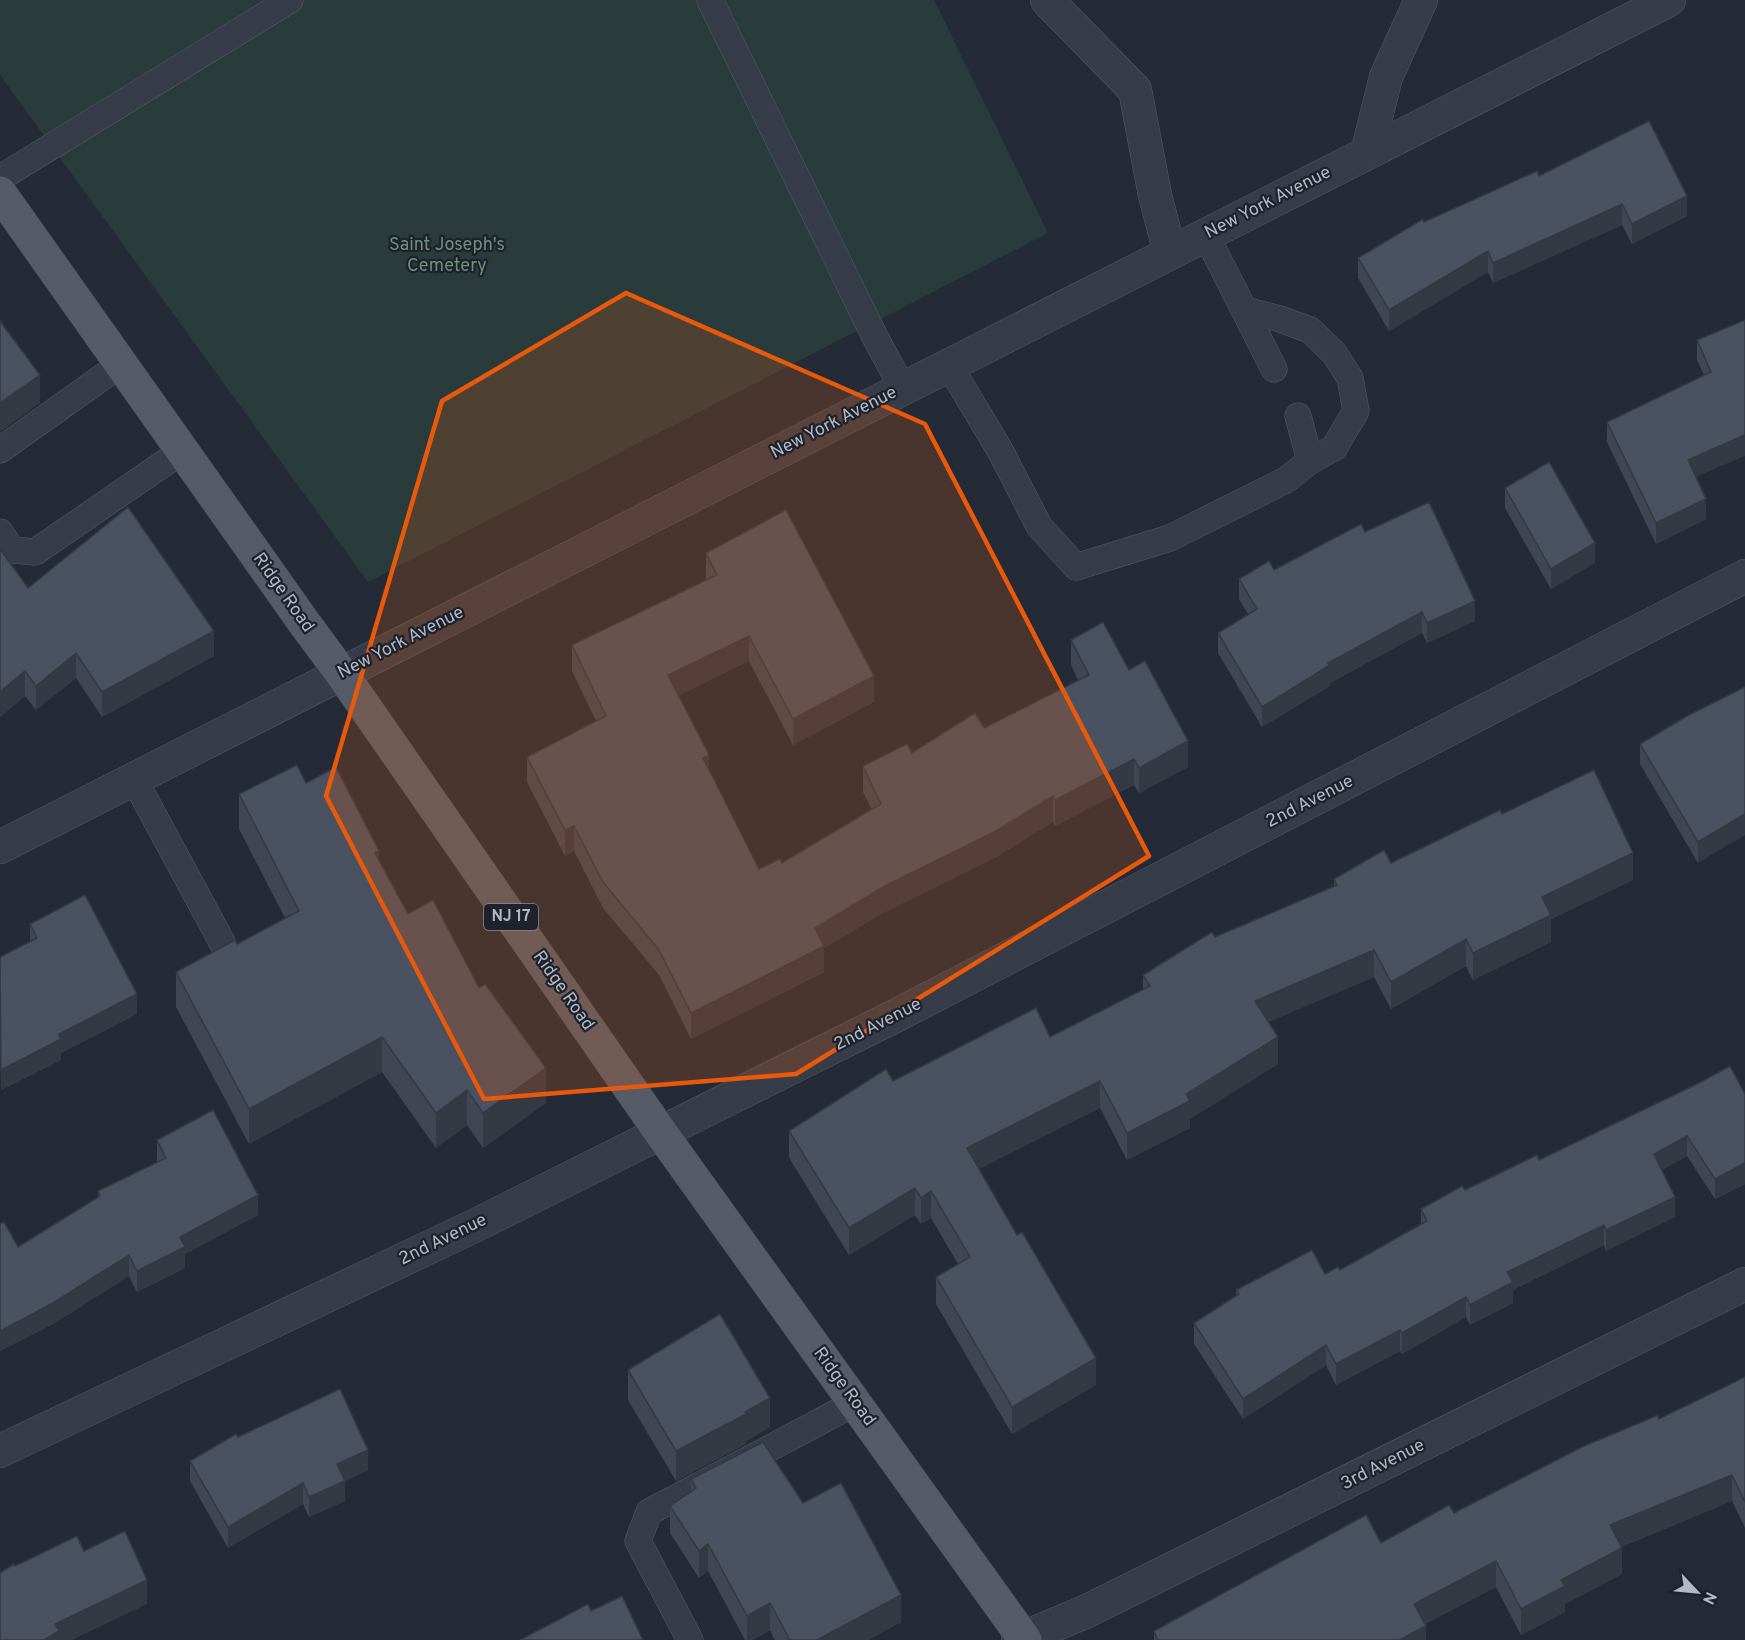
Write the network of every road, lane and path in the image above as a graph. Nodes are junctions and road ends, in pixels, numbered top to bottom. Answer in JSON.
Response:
{"nodes":[{"id":1,"x":290,"y":0,"type":"edge"},
{"id":2,"x":710,"y":0,"type":"edge"},
{"id":3,"x":1047,"y":0,"type":"edge"},
{"id":4,"x":1421,"y":0,"type":"edge"},
{"id":5,"x":1669,"y":0,"type":"edge"},
{"id":6,"x":1367,"y":153,"type":"junction"},
{"id":7,"x":0,"y":178,"type":"edge"},
{"id":8,"x":0,"y":193,"type":"edge"},
{"id":9,"x":1206,"y":235,"type":"junction"},
{"id":10,"x":1170,"y":253,"type":"junction"},
{"id":11,"x":1245,"y":310,"type":"junction"},
{"id":12,"x":121,"y":364,"type":"junction"},
{"id":13,"x":950,"y":365,"type":"junction"},
{"id":14,"x":1274,"y":369,"type":"dead end"},
{"id":15,"x":903,"y":388,"type":"junction"},
{"id":16,"x":1298,"y":416,"type":"dead end"},
{"id":17,"x":0,"y":450,"type":"edge"},
{"id":18,"x":182,"y":451,"type":"junction"},
{"id":19,"x":1310,"y":461,"type":"junction"},
{"id":20,"x":0,"y":532,"type":"edge"},
{"id":21,"x":1745,"y":576,"type":"edge"},
{"id":22,"x":342,"y":674,"type":"junction"},
{"id":23,"x":134,"y":779,"type":"junction"},
{"id":24,"x":0,"y":847,"type":"edge"},
{"id":25,"x":223,"y":944,"type":"edge"},
{"id":26,"x":661,"y":1133,"type":"junction"},
{"id":27,"x":1745,"y":1284,"type":"edge"},
{"id":28,"x":855,"y":1403,"type":"junction"},
{"id":29,"x":0,"y":1451,"type":"edge"},
{"id":30,"x":1022,"y":1639,"type":"edge"},
{"id":31,"x":690,"y":1640,"type":"edge"}],
"edges":[{"from":1,"to":7,"type":"lane"},
{"from":2,"to":15,"type":"lane"},
{"from":3,"to":10,"type":"street"},
{"from":4,"to":6,"type":"street"},
{"from":5,"to":6,"type":"street","name":"New York Avenue"},
{"from":6,"to":9,"type":"street","name":"New York Avenue"},
{"from":8,"to":12,"type":"main road","name":"Ridge Road","number":"NJ 17"},
{"from":9,"to":10,"type":"street","name":"New York Avenue"},
{"from":9,"to":11,"type":"lane"},
{"from":10,"to":13,"type":"street","name":"New York Avenue"},
{"from":11,"to":14,"type":"lane"},
{"from":11,"to":19,"type":"lane"},
{"from":12,"to":17,"type":"lane"},
{"from":12,"to":18,"type":"main road","name":"Ridge Road","number":"NJ 17"},
{"from":13,"to":15,"type":"street","name":"New York Avenue"},
{"from":13,"to":19,"type":"lane"},
{"from":15,"to":22,"type":"street","name":"New York Avenue"},
{"from":16,"to":19,"type":"lane"},
{"from":18,"to":20,"type":"lane"},
{"from":18,"to":22,"type":"main road","name":"Ridge Road","number":"NJ 17"},
{"from":21,"to":26,"type":"street","name":"2nd Avenue"},
{"from":22,"to":23,"type":"street","name":"New York Avenue"},
{"from":22,"to":26,"type":"main road","name":"Ridge Road","number":"NJ 17"},
{"from":23,"to":24,"type":"street","name":"New York Avenue"},
{"from":23,"to":25,"type":"lane"},
{"from":26,"to":28,"type":"main road","name":"Ridge Road","number":"NJ 17"},
{"from":26,"to":29,"type":"street","name":"2nd Avenue"},
{"from":27,"to":30,"type":"street","name":"3rd Avenue"},
{"from":28,"to":30,"type":"main road","name":"Ridge Road","number":"NJ 17"},
{"from":28,"to":31,"type":"lane"}]}
